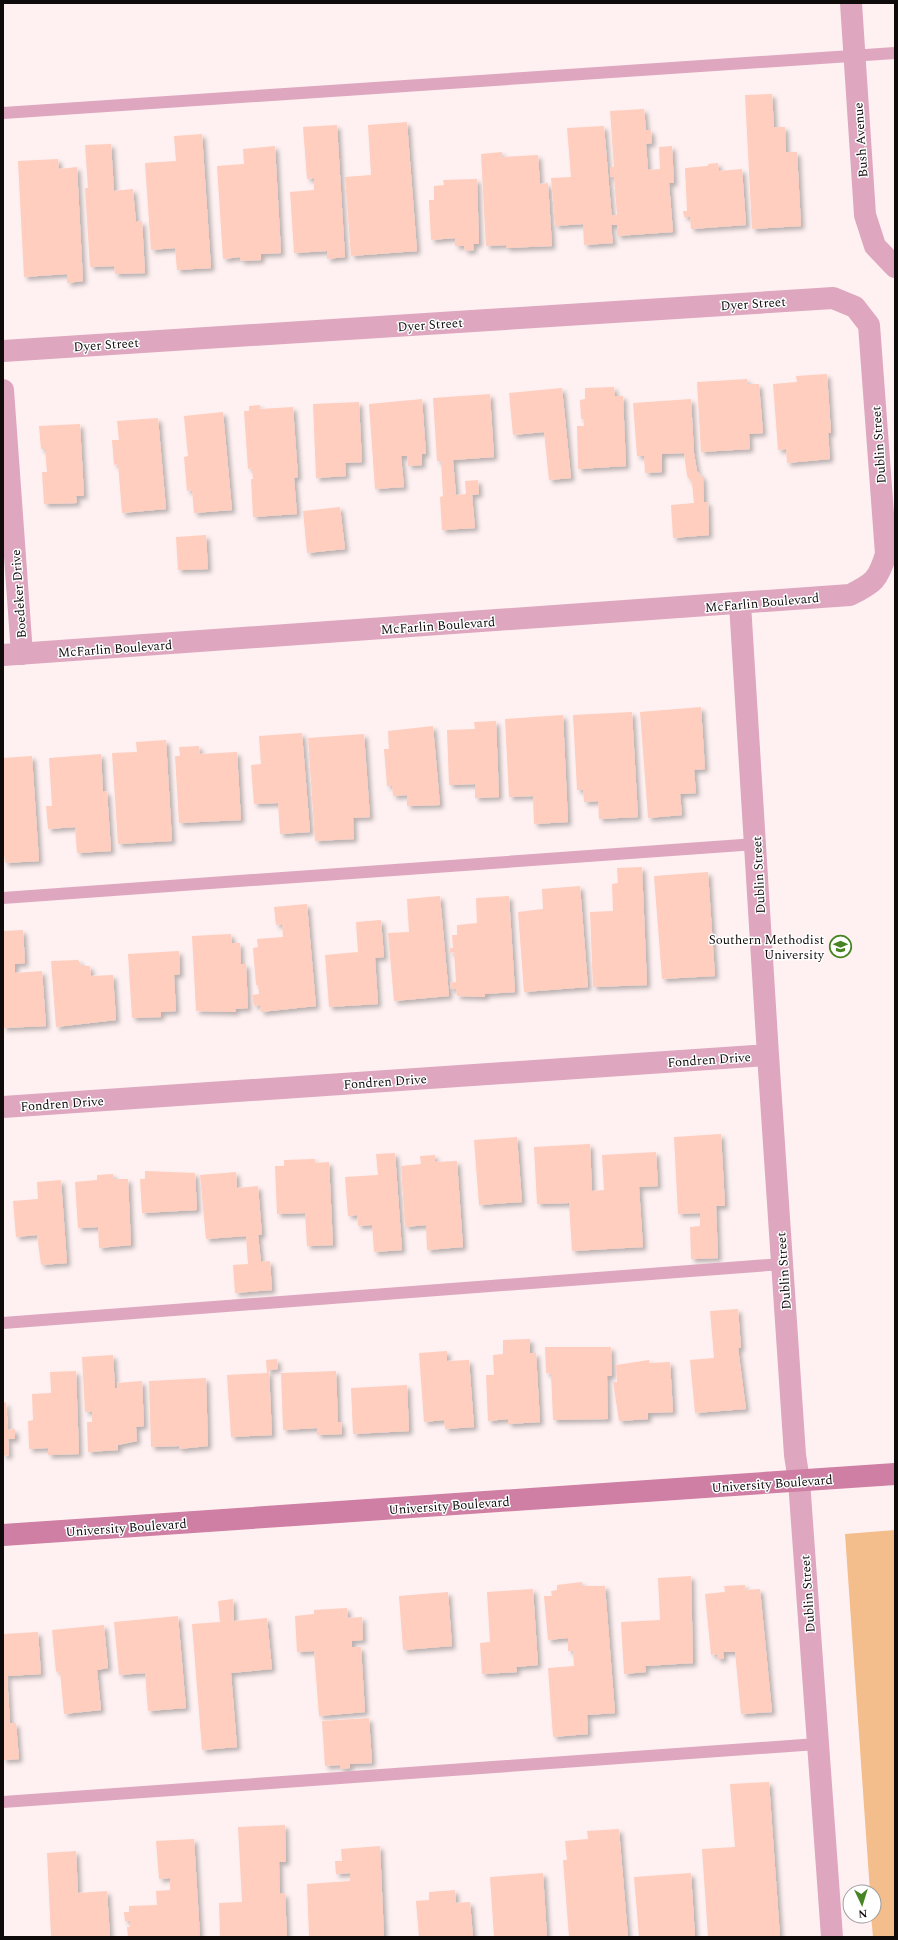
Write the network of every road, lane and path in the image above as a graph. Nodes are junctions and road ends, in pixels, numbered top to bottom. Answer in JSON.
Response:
{"nodes":[{"id":1,"x":851,"y":3,"type":"edge"},
{"id":2,"x":895,"y":53,"type":"edge"},
{"id":3,"x":854,"y":55,"type":"junction"},
{"id":4,"x":3,"y":112,"type":"edge"},
{"id":5,"x":895,"y":267,"type":"edge"},
{"id":6,"x":855,"y":307,"type":"joint"},
{"id":7,"x":3,"y":351,"type":"edge"},
{"id":8,"x":3,"y":390,"type":"edge"},
{"id":9,"x":871,"y":584,"type":"joint"},
{"id":10,"x":740,"y":604,"type":"junction"},
{"id":11,"x":13,"y":655,"type":"edge"},
{"id":12,"x":756,"y":844,"type":"junction"},
{"id":13,"x":3,"y":898,"type":"edge"},
{"id":14,"x":768,"y":1055,"type":"junction"},
{"id":15,"x":3,"y":1107,"type":"edge"},
{"id":16,"x":782,"y":1264,"type":"junction"},
{"id":17,"x":3,"y":1323,"type":"edge"},
{"id":18,"x":895,"y":1474,"type":"edge"},
{"id":19,"x":799,"y":1481,"type":"junction"},
{"id":20,"x":3,"y":1535,"type":"edge"},
{"id":21,"x":817,"y":1744,"type":"junction"},
{"id":22,"x":3,"y":1802,"type":"edge"},
{"id":23,"x":832,"y":1937,"type":"edge"}],
"edges":[{"from":1,"to":3,"type":"street","name":"Bush Avenue"},
{"from":2,"to":3,"type":"lane"},
{"from":3,"to":4,"type":"lane"},
{"from":3,"to":5,"type":"street","name":"Bush Avenue"},
{"from":6,"to":7,"type":"street","name":"Dyer Street"},
{"from":6,"to":9,"type":"street","name":"Dublin Street"},
{"from":8,"to":11,"type":"street","name":"Boedeker Drive"},
{"from":9,"to":10,"type":"street","name":"McFarlin Boulevard"},
{"from":10,"to":11,"type":"street","name":"McFarlin Boulevard"},
{"from":10,"to":12,"type":"street","name":"Dublin Street"},
{"from":12,"to":13,"type":"lane"},
{"from":12,"to":14,"type":"street","name":"Dublin Street"},
{"from":14,"to":15,"type":"street","name":"Fondren Drive"},
{"from":14,"to":16,"type":"street","name":"Dublin Street"},
{"from":16,"to":17,"type":"lane"},
{"from":16,"to":19,"type":"street","name":"Dublin Street"},
{"from":18,"to":19,"type":"street","name":"University Boulevard"},
{"from":19,"to":20,"type":"street","name":"University Boulevard"},
{"from":19,"to":21,"type":"street","name":"Dublin Street"},
{"from":21,"to":22,"type":"lane"},
{"from":21,"to":23,"type":"street","name":"Dublin Street"}]}
